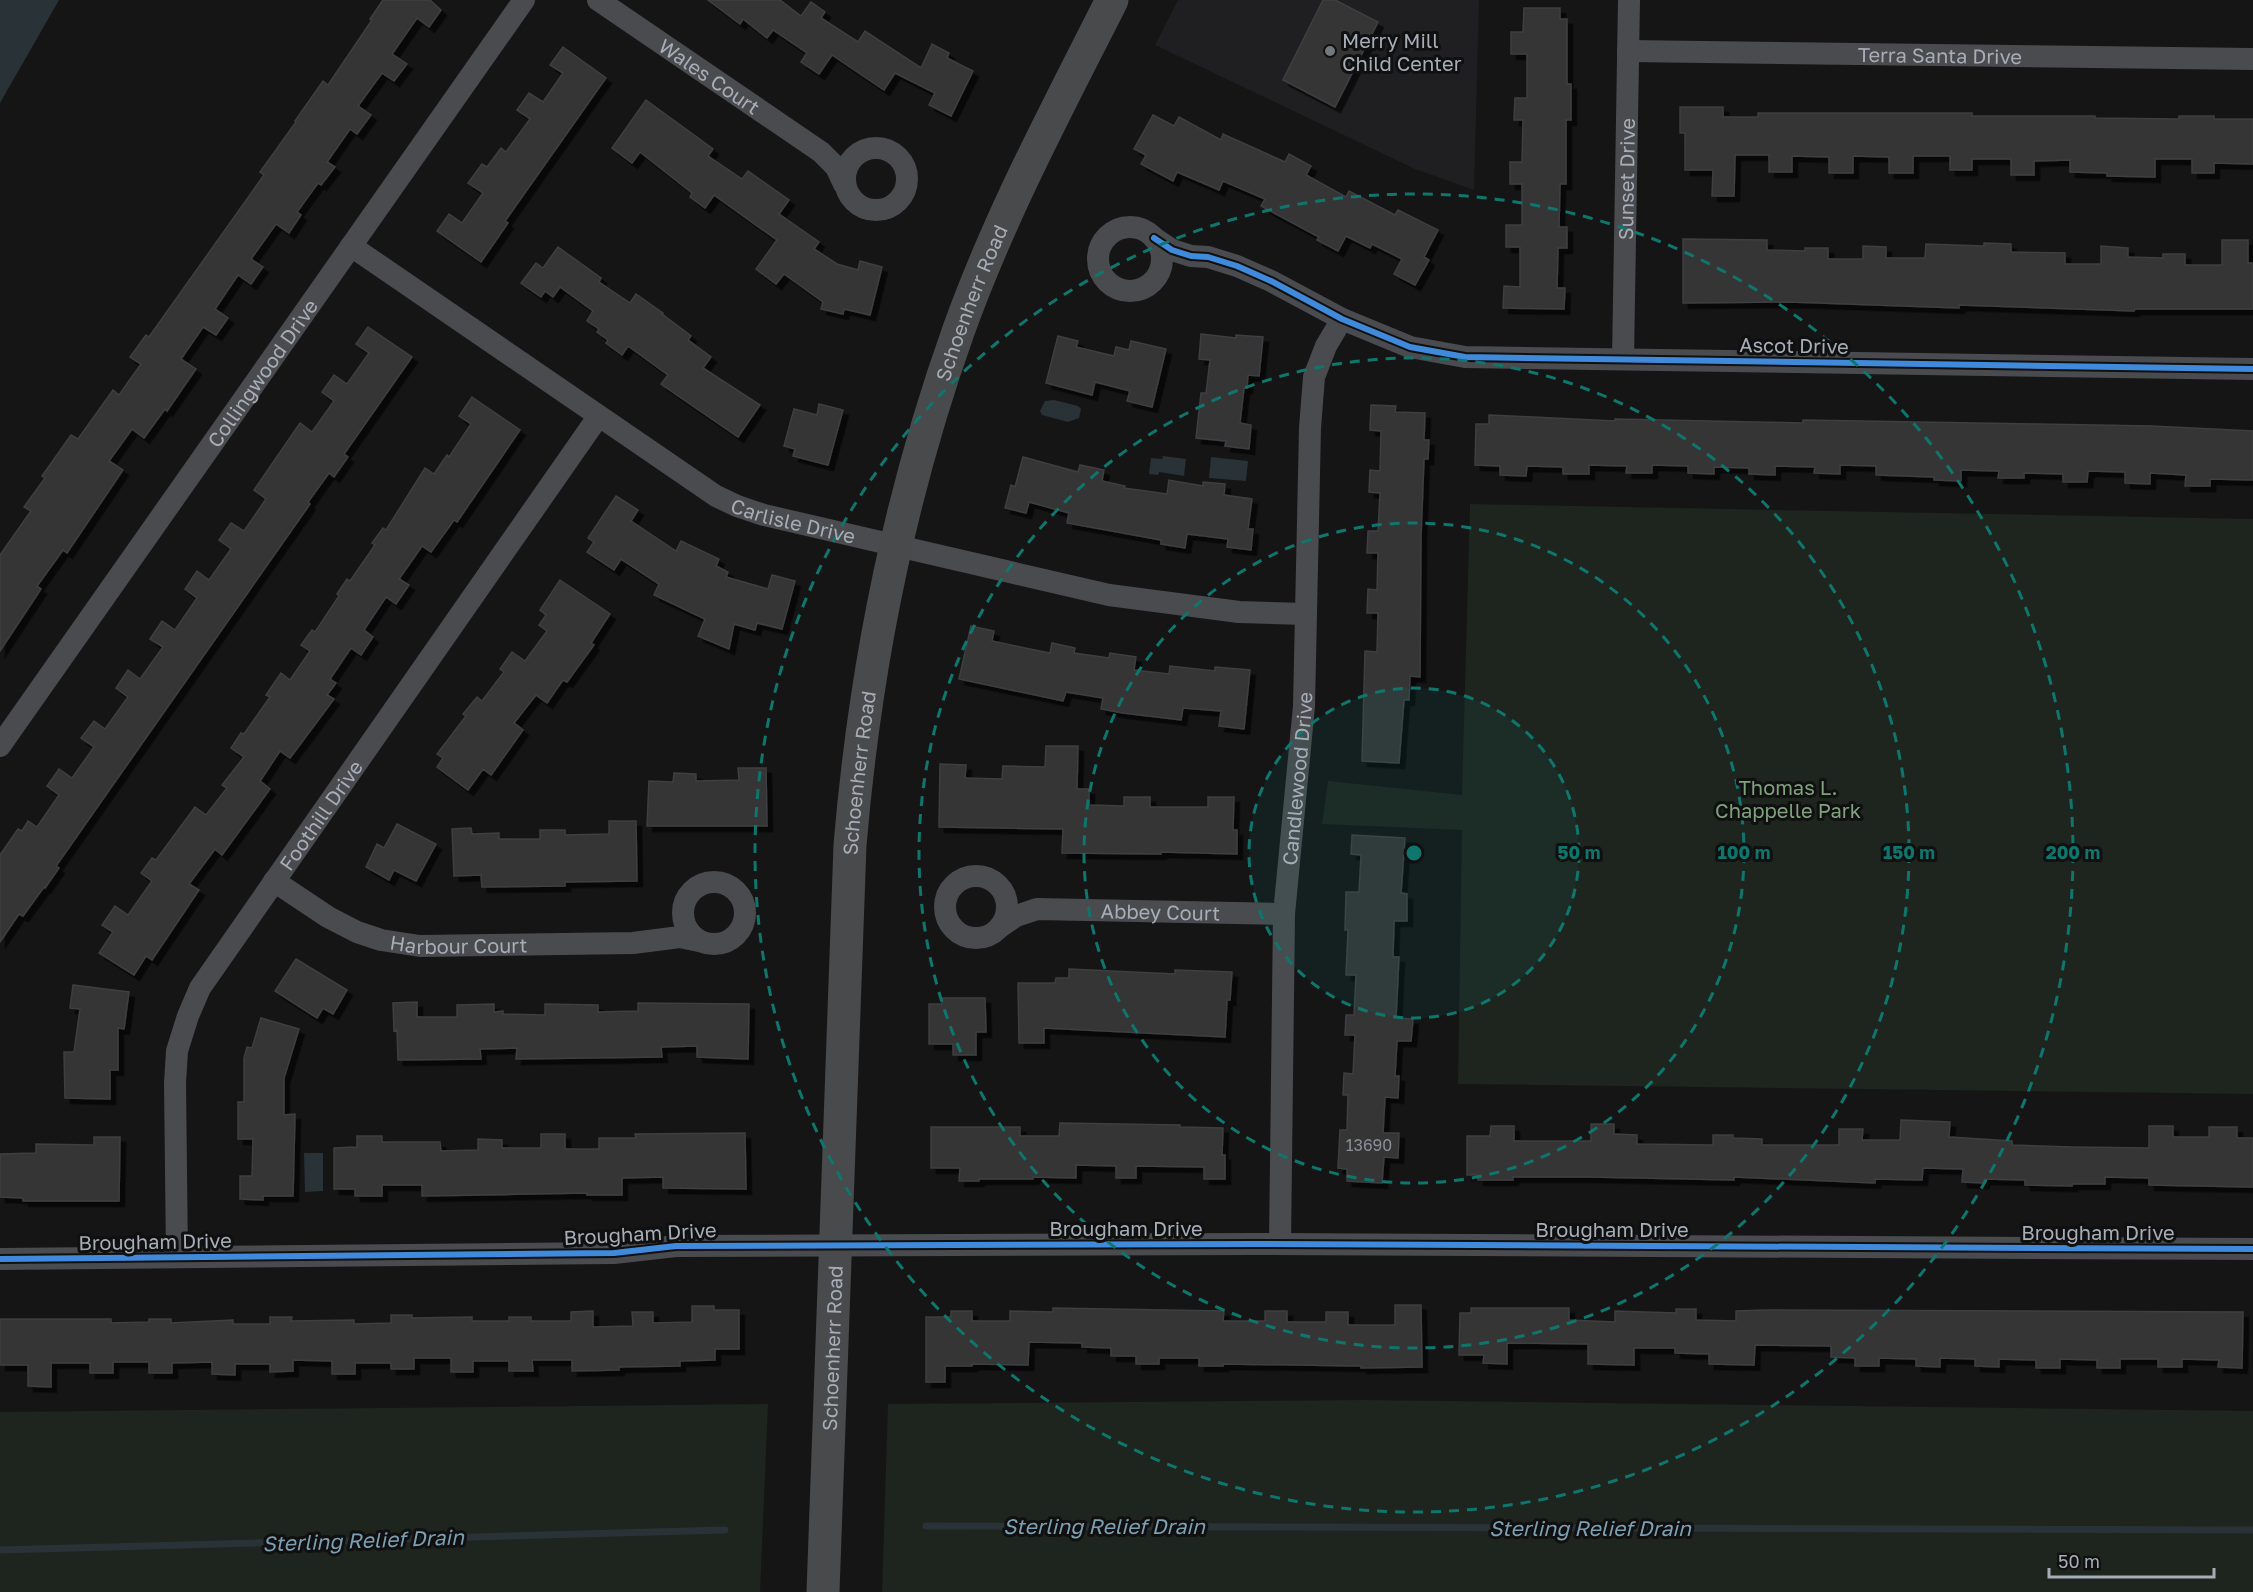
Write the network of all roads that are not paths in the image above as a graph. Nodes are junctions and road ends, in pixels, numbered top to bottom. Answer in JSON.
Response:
{"nodes":[{"id":1,"x":524,"y":0,"type":"edge"},
{"id":2,"x":598,"y":0,"type":"edge"},
{"id":3,"x":1112,"y":0,"type":"edge"},
{"id":4,"x":1629,"y":0,"type":"edge"},
{"id":5,"x":1628,"y":51,"type":"junction"},
{"id":6,"x":2253,"y":59,"type":"edge"},
{"id":7,"x":862,"y":151,"type":"junction"},
{"id":8,"x":821,"y":152,"type":"junction"},
{"id":9,"x":844,"y":184,"type":"junction"},
{"id":10,"x":1154,"y":238,"type":"junction"},
{"id":11,"x":351,"y":246,"type":"junction"},
{"id":12,"x":1191,"y":256,"type":"junction"},
{"id":13,"x":1161,"y":267,"type":"junction"},
{"id":14,"x":1342,"y":318,"type":"junction"},
{"id":15,"x":1623,"y":359,"type":"junction"},
{"id":16,"x":2253,"y":369,"type":"edge"},
{"id":17,"x":598,"y":417,"type":"junction"},
{"id":18,"x":896,"y":545,"type":"junction"},
{"id":19,"x":1305,"y":614,"type":"junction"},
{"id":20,"x":0,"y":746,"type":"edge"},
{"id":21,"x":274,"y":881,"type":"junction"},
{"id":22,"x":1002,"y":889,"type":"junction"},
{"id":23,"x":683,"y":907,"type":"junction"},
{"id":24,"x":1037,"y":909,"type":"junction"},
{"id":25,"x":1284,"y":914,"type":"junction"},
{"id":26,"x":1000,"y":927,"type":"junction"},
{"id":27,"x":658,"y":939,"type":"junction"},
{"id":28,"x":699,"y":941,"type":"junction"},
{"id":29,"x":1280,"y":1244,"type":"junction"},
{"id":30,"x":835,"y":1245,"type":"junction"},
{"id":31,"x":2253,"y":1249,"type":"edge"},
{"id":32,"x":177,"y":1257,"type":"junction"},
{"id":33,"x":0,"y":1258,"type":"edge"},
{"id":34,"x":823,"y":1592,"type":"edge"}],
"edges":[{"from":1,"to":11,"type":"street","name":"Collingwood Drive"},
{"from":2,"to":8,"type":"street","name":"Wales Court"},
{"from":3,"to":18,"type":"main road","name":"Schoenherr Road"},
{"from":4,"to":5,"type":"street","name":"Sunset Drive"},
{"from":5,"to":6,"type":"street","name":"Terra Santa Drive"},
{"from":5,"to":15,"type":"street","name":"Sunset Drive"},
{"from":7,"to":8,"type":"street","name":"Wales Court"},
{"from":7,"to":9,"type":"street"},
{"from":7,"to":9,"type":"street","name":"Wales Court"},
{"from":8,"to":9,"type":"street","name":"Wales Court"},
{"from":10,"to":12,"type":"street","name":"Ascot Drive"},
{"from":10,"to":13,"type":"street"},
{"from":10,"to":13,"type":"street"},
{"from":11,"to":17,"type":"street","name":"Carlisle Drive"},
{"from":11,"to":20,"type":"street","name":"Collingwood Drive"},
{"from":12,"to":13,"type":"street"},
{"from":12,"to":14,"type":"street","name":"Ascot Drive"},
{"from":14,"to":15,"type":"street","name":"Ascot Drive"},
{"from":14,"to":19,"type":"street","name":"Candlewood Drive"},
{"from":15,"to":16,"type":"street","name":"Ascot Drive"},
{"from":17,"to":18,"type":"street","name":"Carlisle Drive"},
{"from":17,"to":21,"type":"street","name":"Foothill Drive"},
{"from":18,"to":19,"type":"street","name":"Carlisle Drive"},
{"from":18,"to":30,"type":"main road","name":"Schoenherr Road"},
{"from":19,"to":25,"type":"street","name":"Candlewood Drive"},
{"from":21,"to":27,"type":"street","name":"Harbour Court"},
{"from":21,"to":32,"type":"street","name":"Foothill Drive"},
{"from":22,"to":24,"type":"street","name":"Abbey Court"},
{"from":22,"to":26,"type":"street"},
{"from":22,"to":26,"type":"street","name":"Abbey Court"},
{"from":23,"to":27,"type":"street","name":"Harbour Court"},
{"from":23,"to":28,"type":"street"},
{"from":23,"to":28,"type":"street","name":"Harbour Court"},
{"from":24,"to":25,"type":"street","name":"Abbey Court"},
{"from":24,"to":26,"type":"street","name":"Abbey Court"},
{"from":25,"to":29,"type":"street","name":"Candlewood Drive"},
{"from":27,"to":28,"type":"street","name":"Harbour Court"},
{"from":29,"to":30,"type":"street","name":"Brougham Drive"},
{"from":29,"to":31,"type":"street","name":"Brougham Drive"},
{"from":30,"to":32,"type":"street","name":"Brougham Drive"},
{"from":30,"to":34,"type":"main road","name":"Schoenherr Road"},
{"from":32,"to":33,"type":"street","name":"Brougham Drive"}]}
